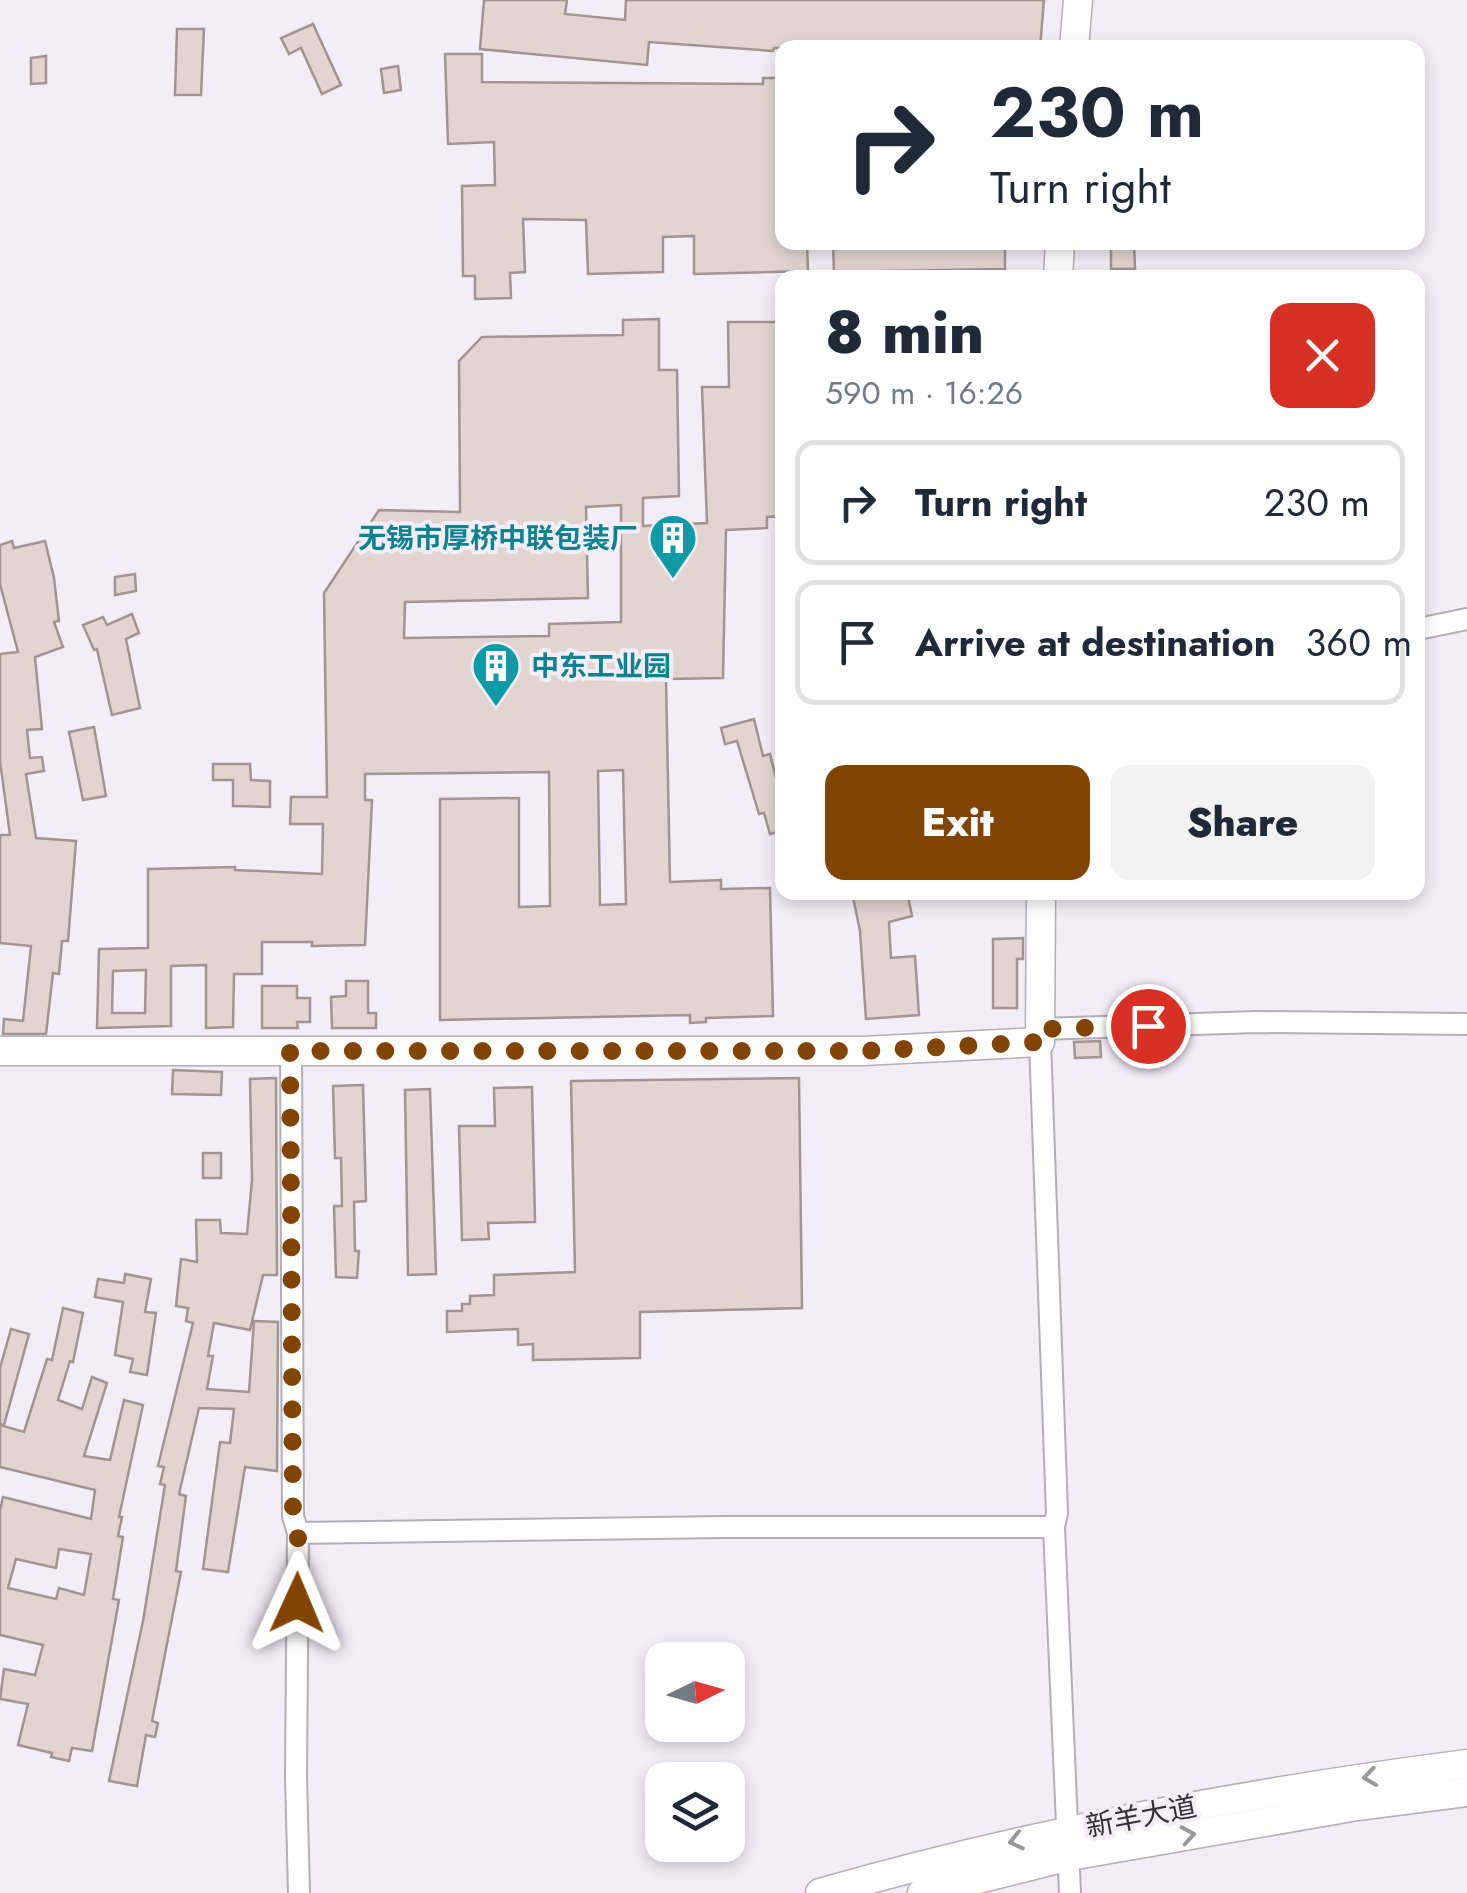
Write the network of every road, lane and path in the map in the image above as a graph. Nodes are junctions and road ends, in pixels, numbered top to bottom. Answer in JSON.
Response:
{"nodes":[{"id":1,"x":1078,"y":0,"type":"edge"},
{"id":2,"x":1075,"y":40,"type":"edge"},
{"id":3,"x":1467,"y":619,"type":"edge"},
{"id":4,"x":1425,"y":628,"type":"edge"},
{"id":5,"x":1041,"y":900,"type":"edge"},
{"id":6,"x":1467,"y":1024,"type":"edge"},
{"id":7,"x":1040,"y":1036,"type":"junction"},
{"id":8,"x":0,"y":1051,"type":"edge"},
{"id":9,"x":290,"y":1051,"type":"junction"},
{"id":10,"x":1054,"y":1527,"type":"junction"},
{"id":11,"x":298,"y":1534,"type":"junction"},
{"id":12,"x":1467,"y":1764,"type":"edge"},
{"id":13,"x":1467,"y":1792,"type":"edge"},
{"id":14,"x":1070,"y":1842,"type":"junction"},
{"id":15,"x":300,"y":1893,"type":"edge"},
{"id":16,"x":820,"y":1893,"type":"edge"},
{"id":17,"x":922,"y":1893,"type":"edge"},
{"id":18,"x":1070,"y":1893,"type":"edge"}],
"edges":[{"from":1,"to":2,"type":"street"},
{"from":3,"to":4,"type":"street"},
{"from":5,"to":7,"type":"street"},
{"from":6,"to":7,"type":"street"},
{"from":7,"to":9,"type":"street"},
{"from":7,"to":10,"type":"street"},
{"from":8,"to":9,"type":"street"},
{"from":9,"to":11,"type":"street"},
{"from":10,"to":11,"type":"street"},
{"from":10,"to":14,"type":"street"},
{"from":11,"to":15,"type":"street"},
{"from":12,"to":14,"type":"street","name":"新羊大道","one_way":true},
{"from":14,"to":13,"type":"street","name":"新羊大道","one_way":true},
{"from":14,"to":16,"type":"street","name":"新羊大道","one_way":true},
{"from":14,"to":17,"type":"street","name":"新羊大道"},
{"from":14,"to":18,"type":"street"}]}
